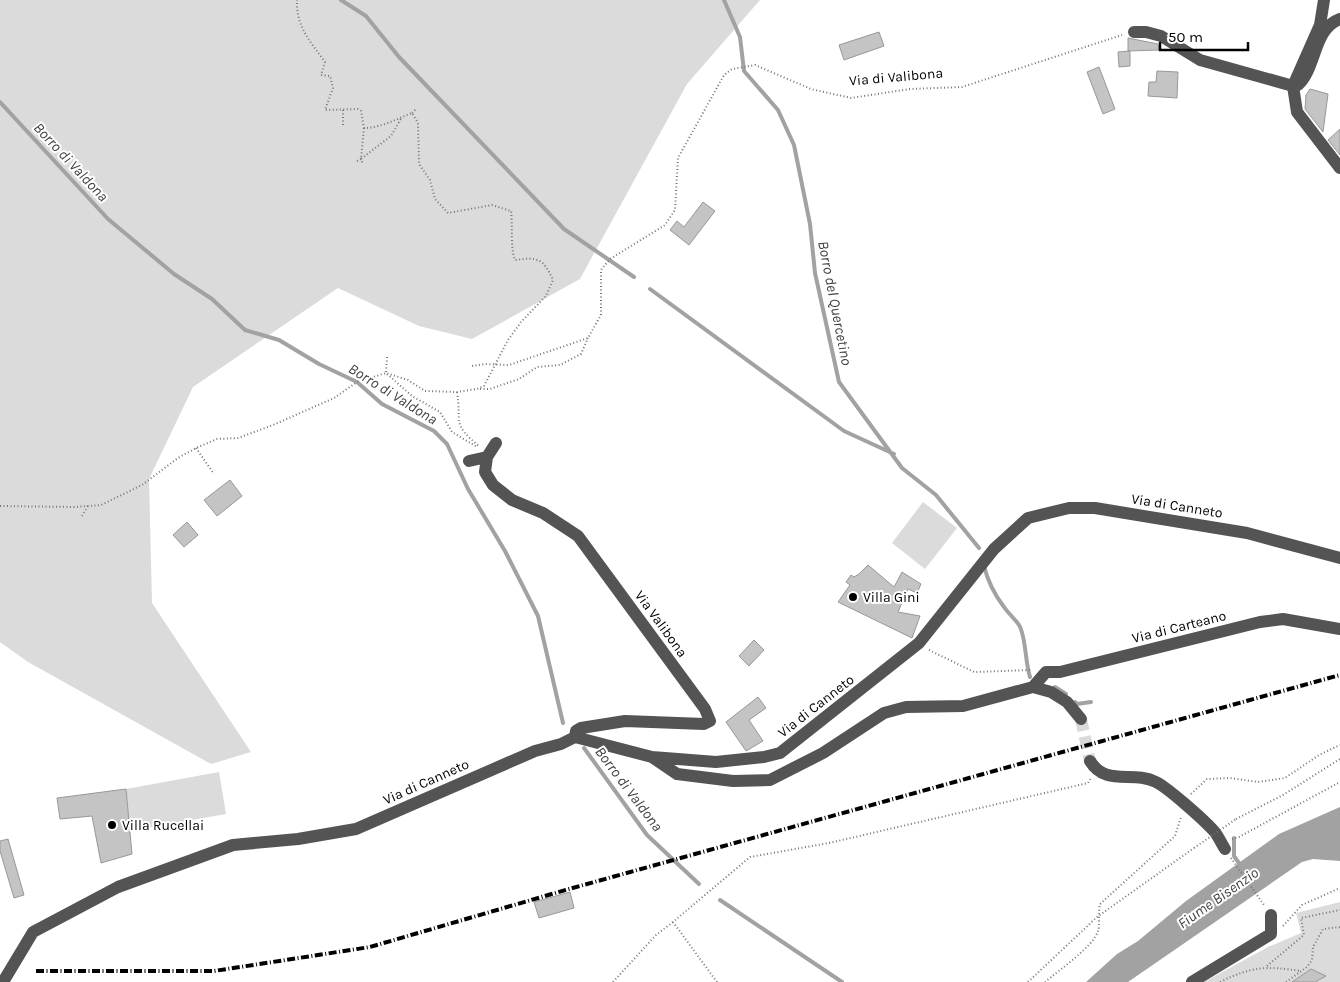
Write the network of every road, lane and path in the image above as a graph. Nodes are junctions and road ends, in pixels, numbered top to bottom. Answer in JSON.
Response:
{"nodes":[{"id":1,"x":297,"y":0,"type":"edge"},
{"id":2,"x":1324,"y":0,"type":"edge"},
{"id":3,"x":1340,"y":19,"type":"edge"},
{"id":4,"x":1134,"y":32,"type":"joint"},
{"id":5,"x":1293,"y":86,"type":"junction"},
{"id":6,"x":418,"y":108,"type":"dead end"},
{"id":7,"x":343,"y":110,"type":"junction"},
{"id":8,"x":412,"y":113,"type":"junction"},
{"id":9,"x":402,"y":117,"type":"junction"},
{"id":10,"x":343,"y":125,"type":"dead end"},
{"id":11,"x":364,"y":128,"type":"junction"},
{"id":12,"x":361,"y":159,"type":"junction"},
{"id":13,"x":357,"y":161,"type":"dead end"},
{"id":14,"x":363,"y":164,"type":"dead end"},
{"id":15,"x":1340,"y":168,"type":"edge"},
{"id":16,"x":588,"y":338,"type":"junction"},
{"id":17,"x":387,"y":358,"type":"dead end"},
{"id":18,"x":494,"y":365,"type":"junction"},
{"id":19,"x":472,"y":366,"type":"dead end"},
{"id":20,"x":386,"y":373,"type":"junction"},
{"id":21,"x":478,"y":389,"type":"junction"},
{"id":22,"x":457,"y":392,"type":"junction"},
{"id":23,"x":496,"y":443,"type":"dead end"},
{"id":24,"x":196,"y":448,"type":"junction"},
{"id":25,"x":488,"y":456,"type":"junction"},
{"id":26,"x":469,"y":461,"type":"dead end"},
{"id":27,"x":214,"y":474,"type":"dead end"},
{"id":28,"x":0,"y":506,"type":"edge"},
{"id":29,"x":88,"y":506,"type":"junction"},
{"id":30,"x":82,"y":516,"type":"dead end"},
{"id":31,"x":1340,"y":558,"type":"edge"},
{"id":32,"x":1340,"y":629,"type":"edge"},
{"id":33,"x":919,"y":644,"type":"junction"},
{"id":34,"x":1046,"y":672,"type":"junction"},
{"id":35,"x":1033,"y":687,"type":"junction"},
{"id":36,"x":1081,"y":719,"type":"tunnel mouth"},
{"id":37,"x":575,"y":737,"type":"junction"},
{"id":38,"x":1340,"y":745,"type":"edge"},
{"id":39,"x":652,"y":757,"type":"junction"},
{"id":40,"x":1340,"y":759,"type":"edge"},
{"id":41,"x":1090,"y":761,"type":"tunnel mouth"},
{"id":42,"x":1340,"y":782,"type":"edge"},
{"id":43,"x":1088,"y":783,"type":"dead end"},
{"id":44,"x":1187,"y":801,"type":"junction"},
{"id":45,"x":1208,"y":826,"type":"junction"},
{"id":46,"x":1223,"y":834,"type":"dead end"},
{"id":47,"x":1228,"y":844,"type":"junction"},
{"id":48,"x":1340,"y":888,"type":"edge"},
{"id":49,"x":1340,"y":910,"type":"edge"},
{"id":50,"x":1271,"y":915,"type":"joint"},
{"id":51,"x":1097,"y":917,"type":"junction"},
{"id":52,"x":673,"y":922,"type":"junction"},
{"id":53,"x":1340,"y":927,"type":"edge"},
{"id":54,"x":1271,"y":934,"type":"junction"},
{"id":55,"x":1267,"y":966,"type":"junction"},
{"id":56,"x":1301,"y":971,"type":"junction"},
{"id":57,"x":3,"y":982,"type":"edge"},
{"id":58,"x":613,"y":982,"type":"edge"},
{"id":59,"x":717,"y":982,"type":"edge"},
{"id":60,"x":1028,"y":982,"type":"edge"},
{"id":61,"x":1045,"y":982,"type":"edge"},
{"id":62,"x":1192,"y":982,"type":"edge"},
{"id":63,"x":1220,"y":982,"type":"edge"},
{"id":64,"x":1286,"y":982,"type":"edge"}],
"edges":[{"from":1,"to":7,"type":"path"},
{"from":2,"to":5,"type":"street"},
{"from":3,"to":5,"type":"street"},
{"from":4,"to":5,"type":"street"},
{"from":4,"to":16,"type":"path","name":"Via di Valibona"},
{"from":5,"to":15,"type":"street"},
{"from":6,"to":8,"type":"path"},
{"from":7,"to":10,"type":"path"},
{"from":7,"to":11,"type":"path"},
{"from":8,"to":9,"type":"path"},
{"from":8,"to":18,"type":"path"},
{"from":9,"to":11,"type":"path"},
{"from":9,"to":12,"type":"path"},
{"from":11,"to":12,"type":"path"},
{"from":12,"to":13,"type":"path"},
{"from":12,"to":14,"type":"path"},
{"from":16,"to":18,"type":"path"},
{"from":16,"to":21,"type":"path"},
{"from":17,"to":20,"type":"path"},
{"from":18,"to":19,"type":"path"},
{"from":18,"to":21,"type":"path"},
{"from":20,"to":22,"type":"path"},
{"from":20,"to":24,"type":"path"},
{"from":20,"to":25,"type":"path"},
{"from":21,"to":22,"type":"path"},
{"from":22,"to":25,"type":"path"},
{"from":23,"to":25,"type":"street"},
{"from":24,"to":27,"type":"path"},
{"from":24,"to":29,"type":"path"},
{"from":25,"to":26,"type":"street"},
{"from":25,"to":37,"type":"street","name":"Via Valibona"},
{"from":28,"to":29,"type":"path"},
{"from":29,"to":30,"type":"path"},
{"from":31,"to":33,"type":"street","name":"Via di Canneto"},
{"from":32,"to":34,"type":"street","name":"Via di Carteano"},
{"from":33,"to":34,"type":"path"},
{"from":33,"to":39,"type":"street","name":"Via di Canneto"},
{"from":34,"to":35,"type":"street"},
{"from":35,"to":36,"type":"street"},
{"from":35,"to":39,"type":"street"},
{"from":37,"to":39,"type":"street","name":"Via di Canneto"},
{"from":37,"to":57,"type":"street","name":"Via di Canneto"},
{"from":38,"to":44,"type":"path"},
{"from":40,"to":51,"type":"path","bridge":true},
{"from":41,"to":44,"type":"street"},
{"from":42,"to":47,"type":"path"},
{"from":43,"to":52,"type":"path"},
{"from":44,"to":45,"type":"street"},
{"from":44,"to":51,"type":"path"},
{"from":45,"to":46,"type":"path"},
{"from":45,"to":47,"type":"street"},
{"from":47,"to":50,"type":"path"},
{"from":48,"to":54,"type":"path"},
{"from":49,"to":55,"type":"path"},
{"from":50,"to":54,"type":"street"},
{"from":51,"to":60,"type":"path"},
{"from":51,"to":61,"type":"path"},
{"from":52,"to":58,"type":"path"},
{"from":52,"to":59,"type":"path"},
{"from":53,"to":56,"type":"path"},
{"from":54,"to":62,"type":"street"},
{"from":55,"to":56,"type":"path"},
{"from":55,"to":63,"type":"path"},
{"from":56,"to":64,"type":"path"}]}
